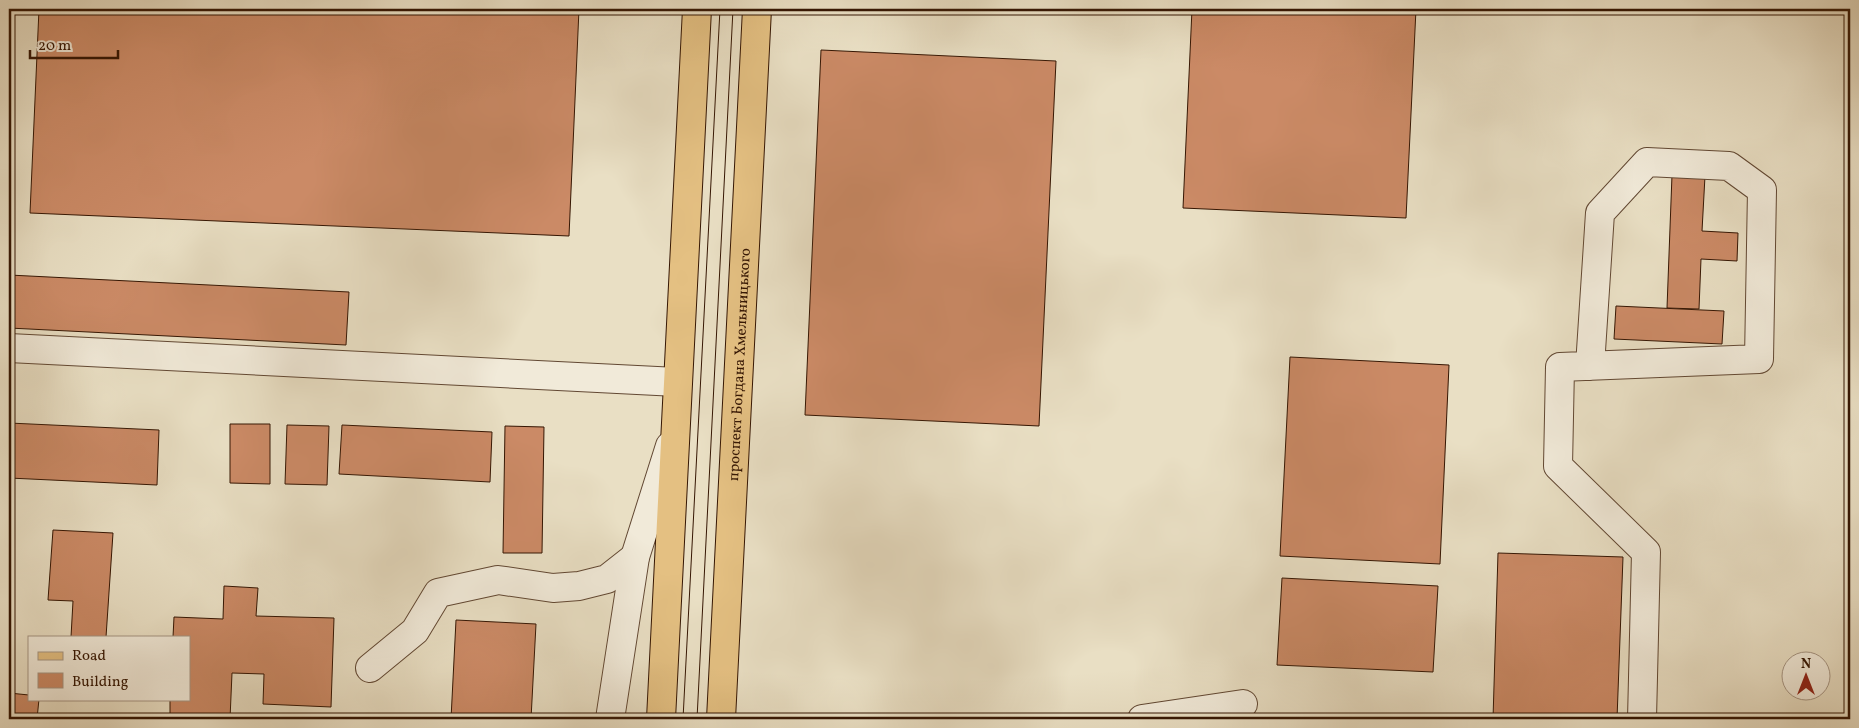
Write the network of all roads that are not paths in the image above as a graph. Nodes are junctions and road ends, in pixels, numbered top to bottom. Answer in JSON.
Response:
{"nodes":[{"id":1,"x":697,"y":9,"type":"edge"},
{"id":2,"x":758,"y":9,"type":"edge"},
{"id":3,"x":9,"y":348,"type":"edge"},
{"id":4,"x":1590,"y":366,"type":"junction"},
{"id":5,"x":678,"y":382,"type":"junction"},
{"id":6,"x":675,"y":430,"type":"junction"},
{"id":7,"x":636,"y":557,"type":"junction"},
{"id":8,"x":370,"y":668,"type":"dead end"},
{"id":9,"x":1243,"y":704,"type":"dead end"},
{"id":10,"x":610,"y":719,"type":"edge"},
{"id":11,"x":661,"y":719,"type":"edge"},
{"id":12,"x":721,"y":719,"type":"edge"},
{"id":13,"x":1142,"y":719,"type":"edge"},
{"id":14,"x":1642,"y":719,"type":"edge"}],
"edges":[{"from":1,"to":5,"type":"main road"},
{"from":2,"to":12,"type":"main road","name":"проспект Богдана Хмельницького"},
{"from":3,"to":5,"type":"lane"},
{"from":4,"to":4,"type":"lane"},
{"from":4,"to":14,"type":"lane"},
{"from":5,"to":6,"type":"main road"},
{"from":6,"to":7,"type":"lane"},
{"from":6,"to":11,"type":"main road"},
{"from":7,"to":8,"type":"lane"},
{"from":7,"to":10,"type":"lane"},
{"from":9,"to":13,"type":"lane"}]}
